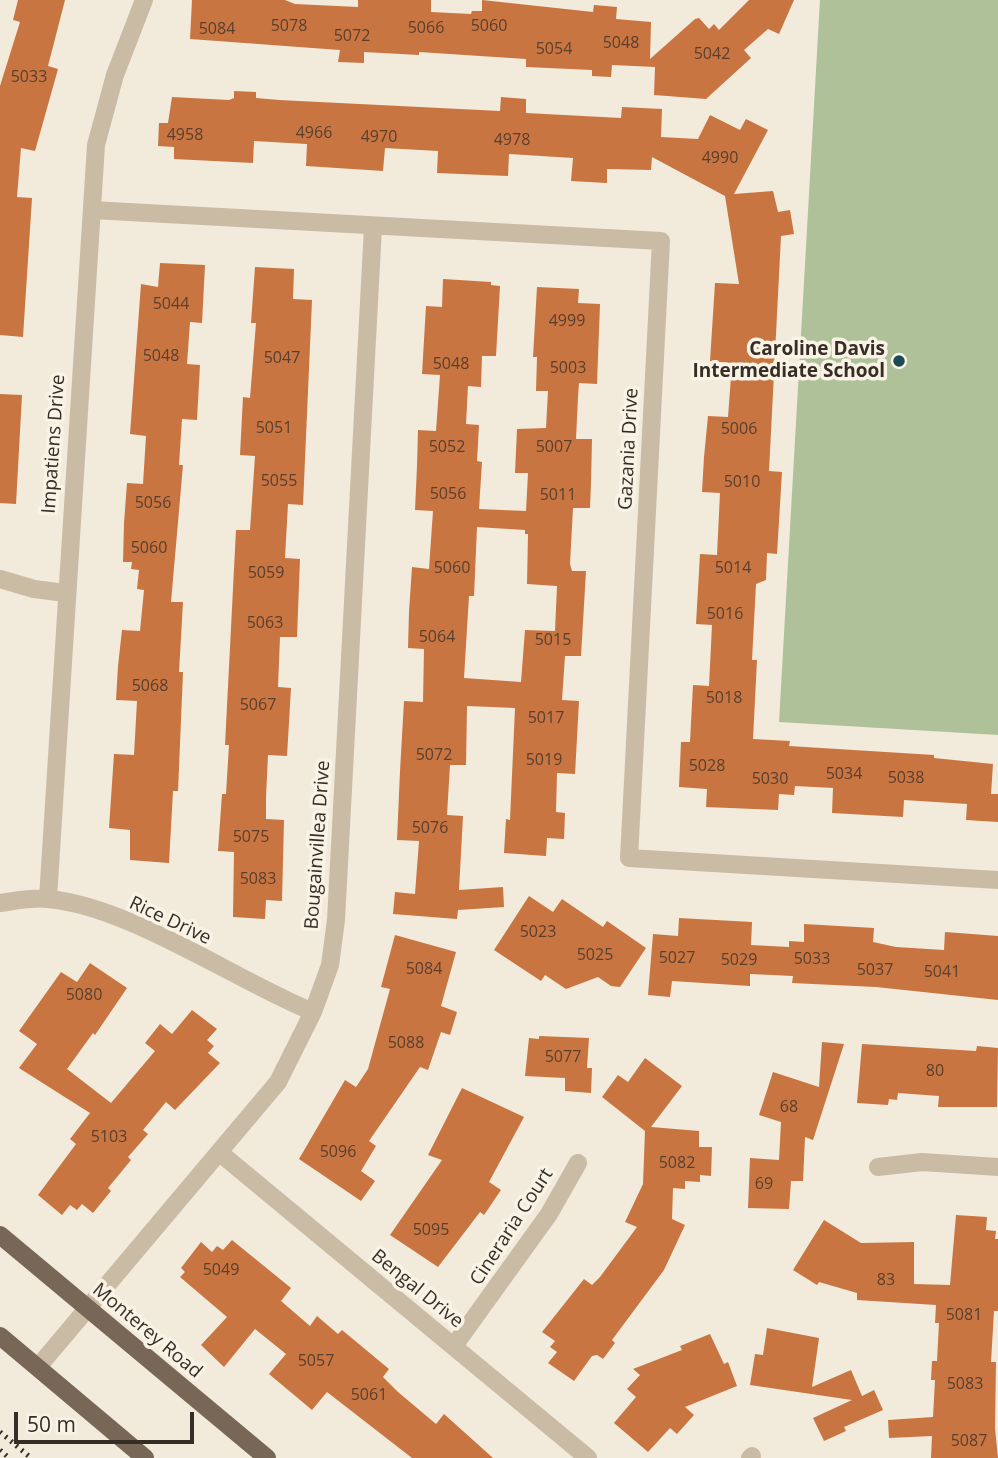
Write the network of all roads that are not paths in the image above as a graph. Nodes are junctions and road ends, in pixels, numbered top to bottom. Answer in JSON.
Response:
{"nodes":[{"id":1,"x":144,"y":0,"type":"edge"},
{"id":2,"x":92,"y":210,"type":"junction"},
{"id":3,"x":373,"y":227,"type":"junction"},
{"id":4,"x":0,"y":579,"type":"edge"},
{"id":5,"x":65,"y":593,"type":"junction"},
{"id":6,"x":998,"y":880,"type":"edge"},
{"id":7,"x":48,"y":898,"type":"junction"},
{"id":8,"x":0,"y":903,"type":"edge"},
{"id":9,"x":313,"y":1012,"type":"junction"},
{"id":10,"x":220,"y":1153,"type":"junction"},
{"id":11,"x":578,"y":1163,"type":"dead end"},
{"id":12,"x":878,"y":1167,"type":"dead end"},
{"id":13,"x":998,"y":1167,"type":"edge"},
{"id":14,"x":0,"y":1236,"type":"edge"},
{"id":15,"x":87,"y":1307,"type":"junction"},
{"id":16,"x":0,"y":1335,"type":"edge"},
{"id":17,"x":454,"y":1346,"type":"junction"},
{"id":18,"x":38,"y":1367,"type":"junction"},
{"id":19,"x":145,"y":1458,"type":"edge"},
{"id":20,"x":267,"y":1458,"type":"edge"},
{"id":21,"x":588,"y":1458,"type":"edge"}],
"edges":[{"from":1,"to":2,"type":"street","name":"Impatiens Drive"},
{"from":2,"to":3,"type":"street","name":"Gazania Drive"},
{"from":2,"to":5,"type":"street","name":"Impatiens Drive"},
{"from":3,"to":6,"type":"street","name":"Gazania Drive"},
{"from":3,"to":9,"type":"street","name":"Bougainvillea Drive"},
{"from":4,"to":5,"type":"street"},
{"from":5,"to":7,"type":"street","name":"Impatiens Drive"},
{"from":7,"to":8,"type":"street","name":"Rice Drive"},
{"from":7,"to":9,"type":"street","name":"Rice Drive"},
{"from":9,"to":10,"type":"street","name":"Bougainvillea Drive"},
{"from":10,"to":15,"type":"street","name":"Bougainvillea Drive"},
{"from":10,"to":17,"type":"street","name":"Bengal Drive"},
{"from":11,"to":17,"type":"street","name":"Cineraria Court"},
{"from":12,"to":13,"type":"street"},
{"from":14,"to":15,"type":"main road","name":"Monterey Road"},
{"from":15,"to":18,"type":"street","name":"Bougainvillea Drive"},
{"from":15,"to":20,"type":"main road","name":"Monterey Road"},
{"from":16,"to":18,"type":"main road"},
{"from":17,"to":21,"type":"street","name":"Bengal Drive"},
{"from":18,"to":19,"type":"main road"}]}
